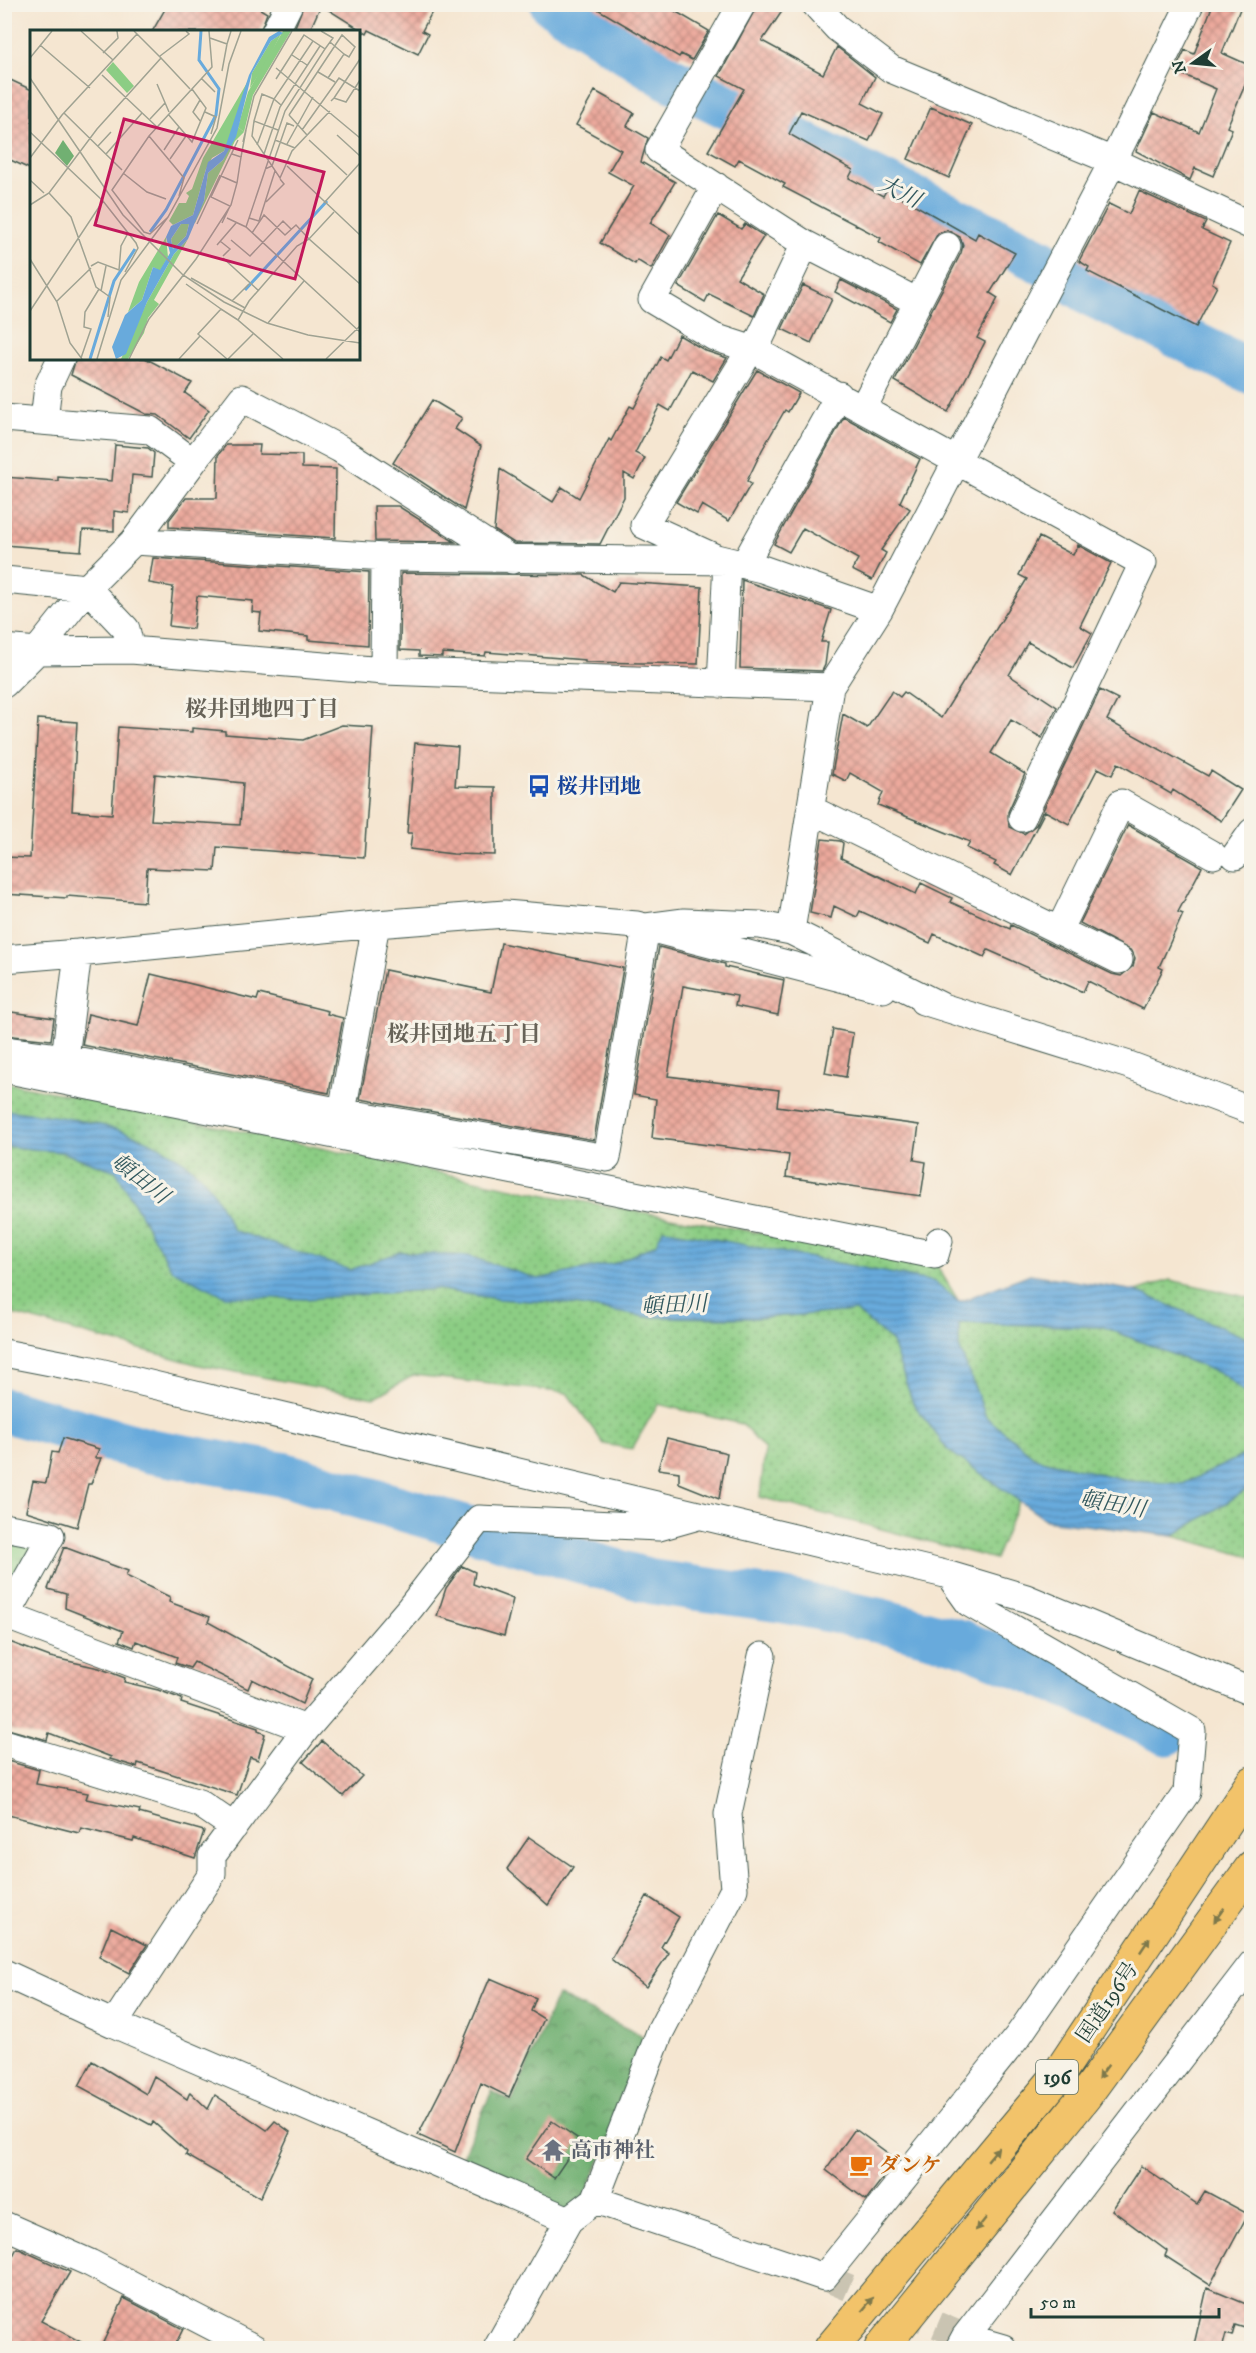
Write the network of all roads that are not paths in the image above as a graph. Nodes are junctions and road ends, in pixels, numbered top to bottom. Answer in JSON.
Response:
{"nodes":[{"id":1,"x":289,"y":4,"type":"edge"},
{"id":2,"x":815,"y":4,"type":"edge"},
{"id":3,"x":1191,"y":4,"type":"edge"},
{"id":4,"x":741,"y":6,"type":"edge"},
{"id":5,"x":276,"y":30,"type":"edge"},
{"id":6,"x":1113,"y":161,"type":"junction"},
{"id":7,"x":716,"y":186,"type":"junction"},
{"id":8,"x":1251,"y":226,"type":"edge"},
{"id":9,"x":805,"y":244,"type":"junction"},
{"id":10,"x":947,"y":246,"type":"dead end"},
{"id":11,"x":918,"y":302,"type":"junction"},
{"id":12,"x":754,"y":350,"type":"junction"},
{"id":13,"x":60,"y":360,"type":"edge"},
{"id":14,"x":839,"y":395,"type":"junction"},
{"id":15,"x":863,"y":408,"type":"junction"},
{"id":16,"x":4,"y":418,"type":"edge"},
{"id":17,"x":44,"y":420,"type":"junction"},
{"id":18,"x":957,"y":459,"type":"junction"},
{"id":19,"x":193,"y":462,"type":"junction"},
{"id":20,"x":134,"y":541,"type":"junction"},
{"id":21,"x":385,"y":557,"type":"junction"},
{"id":22,"x":512,"y":560,"type":"junction"},
{"id":23,"x":736,"y":563,"type":"junction"},
{"id":24,"x":4,"y":580,"type":"edge"},
{"id":25,"x":87,"y":588,"type":"junction"},
{"id":26,"x":879,"y":610,"type":"junction"},
{"id":27,"x":4,"y":648,"type":"edge"},
{"id":28,"x":131,"y":650,"type":"junction"},
{"id":29,"x":37,"y":651,"type":"junction"},
{"id":30,"x":384,"y":671,"type":"junction"},
{"id":31,"x":4,"y":684,"type":"edge"},
{"id":32,"x":721,"y":684,"type":"junction"},
{"id":33,"x":830,"y":687,"type":"junction"},
{"id":34,"x":812,"y":810,"type":"junction"},
{"id":35,"x":1022,"y":818,"type":"dead end"},
{"id":36,"x":1251,"y":832,"type":"edge"},
{"id":37,"x":376,"y":924,"type":"junction"},
{"id":38,"x":646,"y":927,"type":"junction"},
{"id":39,"x":791,"y":931,"type":"junction"},
{"id":40,"x":1059,"y":931,"type":"junction"},
{"id":41,"x":78,"y":953,"type":"junction"},
{"id":42,"x":4,"y":959,"type":"edge"},
{"id":43,"x":1119,"y":960,"type":"dead end"},
{"id":44,"x":941,"y":1006,"type":"junction"},
{"id":45,"x":4,"y":1050,"type":"edge"},
{"id":46,"x":65,"y":1058,"type":"junction"},
{"id":47,"x":4,"y":1068,"type":"edge"},
{"id":48,"x":1251,"y":1111,"type":"edge"},
{"id":49,"x":342,"y":1112,"type":"junction"},
{"id":50,"x":939,"y":1241,"type":"dead end"},
{"id":51,"x":4,"y":1353,"type":"edge"},
{"id":52,"x":701,"y":1515,"type":"junction"},
{"id":53,"x":4,"y":1527,"type":"edge"},
{"id":54,"x":949,"y":1575,"type":"junction"},
{"id":55,"x":6,"y":1618,"type":"edge"},
{"id":56,"x":762,"y":1656,"type":"dead end"},
{"id":57,"x":1251,"y":1692,"type":"edge"},
{"id":58,"x":306,"y":1729,"type":"junction"},
{"id":59,"x":4,"y":1743,"type":"edge"},
{"id":60,"x":1251,"y":1783,"type":"edge"},
{"id":61,"x":234,"y":1827,"type":"junction"},
{"id":62,"x":1251,"y":1867,"type":"edge"},
{"id":63,"x":1250,"y":1970,"type":"edge"},
{"id":64,"x":4,"y":1973,"type":"edge"},
{"id":65,"x":114,"y":2024,"type":"junction"},
{"id":66,"x":595,"y":2200,"type":"junction"},
{"id":67,"x":569,"y":2220,"type":"junction"},
{"id":68,"x":4,"y":2225,"type":"edge"},
{"id":69,"x":962,"y":2343,"type":"edge"},
{"id":70,"x":254,"y":2349,"type":"edge"},
{"id":71,"x":497,"y":2349,"type":"edge"},
{"id":72,"x":831,"y":2349,"type":"edge"},
{"id":73,"x":881,"y":2349,"type":"edge"},
{"id":74,"x":1003,"y":2349,"type":"edge"}],
"edges":[{"from":1,"to":5,"type":"street"},
{"from":2,"to":6,"type":"street"},
{"from":3,"to":6,"type":"street"},
{"from":4,"to":7,"type":"street"},
{"from":6,"to":8,"type":"street"},
{"from":6,"to":18,"type":"street"},
{"from":7,"to":9,"type":"street"},
{"from":7,"to":12,"type":"street"},
{"from":9,"to":11,"type":"street"},
{"from":9,"to":12,"type":"street"},
{"from":10,"to":11,"type":"street"},
{"from":11,"to":15,"type":"street"},
{"from":12,"to":14,"type":"street"},
{"from":12,"to":23,"type":"street"},
{"from":13,"to":17,"type":"street"},
{"from":14,"to":15,"type":"street"},
{"from":14,"to":23,"type":"street"},
{"from":15,"to":18,"type":"street"},
{"from":16,"to":17,"type":"street"},
{"from":17,"to":19,"type":"street"},
{"from":18,"to":26,"type":"street"},
{"from":18,"to":35,"type":"street"},
{"from":19,"to":20,"type":"street"},
{"from":19,"to":22,"type":"street"},
{"from":20,"to":21,"type":"street"},
{"from":20,"to":25,"type":"street"},
{"from":21,"to":22,"type":"street"},
{"from":21,"to":30,"type":"street"},
{"from":22,"to":23,"type":"street"},
{"from":23,"to":26,"type":"street"},
{"from":23,"to":32,"type":"street"},
{"from":24,"to":25,"type":"street"},
{"from":25,"to":28,"type":"street"},
{"from":25,"to":29,"type":"street"},
{"from":26,"to":33,"type":"street"},
{"from":27,"to":29,"type":"street"},
{"from":28,"to":29,"type":"street"},
{"from":28,"to":30,"type":"street"},
{"from":29,"to":31,"type":"street"},
{"from":30,"to":32,"type":"street"},
{"from":32,"to":33,"type":"street"},
{"from":33,"to":34,"type":"street"},
{"from":34,"to":39,"type":"street"},
{"from":34,"to":40,"type":"street"},
{"from":36,"to":40,"type":"street"},
{"from":37,"to":38,"type":"street"},
{"from":37,"to":41,"type":"street"},
{"from":37,"to":49,"type":"street"},
{"from":38,"to":39,"type":"street"},
{"from":38,"to":44,"type":"street"},
{"from":38,"to":49,"type":"street"},
{"from":39,"to":44,"type":"street"},
{"from":40,"to":43,"type":"street"},
{"from":41,"to":42,"type":"street"},
{"from":41,"to":46,"type":"street"},
{"from":44,"to":48,"type":"street"},
{"from":45,"to":46,"type":"street"},
{"from":46,"to":49,"type":"street"},
{"from":47,"to":50,"type":"street"},
{"from":51,"to":52,"type":"street"},
{"from":52,"to":54,"type":"street"},
{"from":52,"to":58,"type":"street"},
{"from":53,"to":55,"type":"street"},
{"from":54,"to":57,"type":"street"},
{"from":54,"to":66,"type":"street"},
{"from":55,"to":58,"type":"street"},
{"from":56,"to":66,"type":"street"},
{"from":58,"to":61,"type":"street"},
{"from":59,"to":61,"type":"street"},
{"from":72,"to":60,"type":"highway","name":"国道196号","number":"196","one_way":true},
{"from":61,"to":65,"type":"street"},
{"from":62,"to":73,"type":"highway","name":"国道196号","number":"196","one_way":true},
{"from":63,"to":69,"type":"street"},
{"from":64,"to":65,"type":"street"},
{"from":65,"to":67,"type":"street"},
{"from":66,"to":67,"type":"street"},
{"from":67,"to":71,"type":"street"},
{"from":68,"to":70,"type":"street"},
{"from":69,"to":74,"type":"street"}]}
